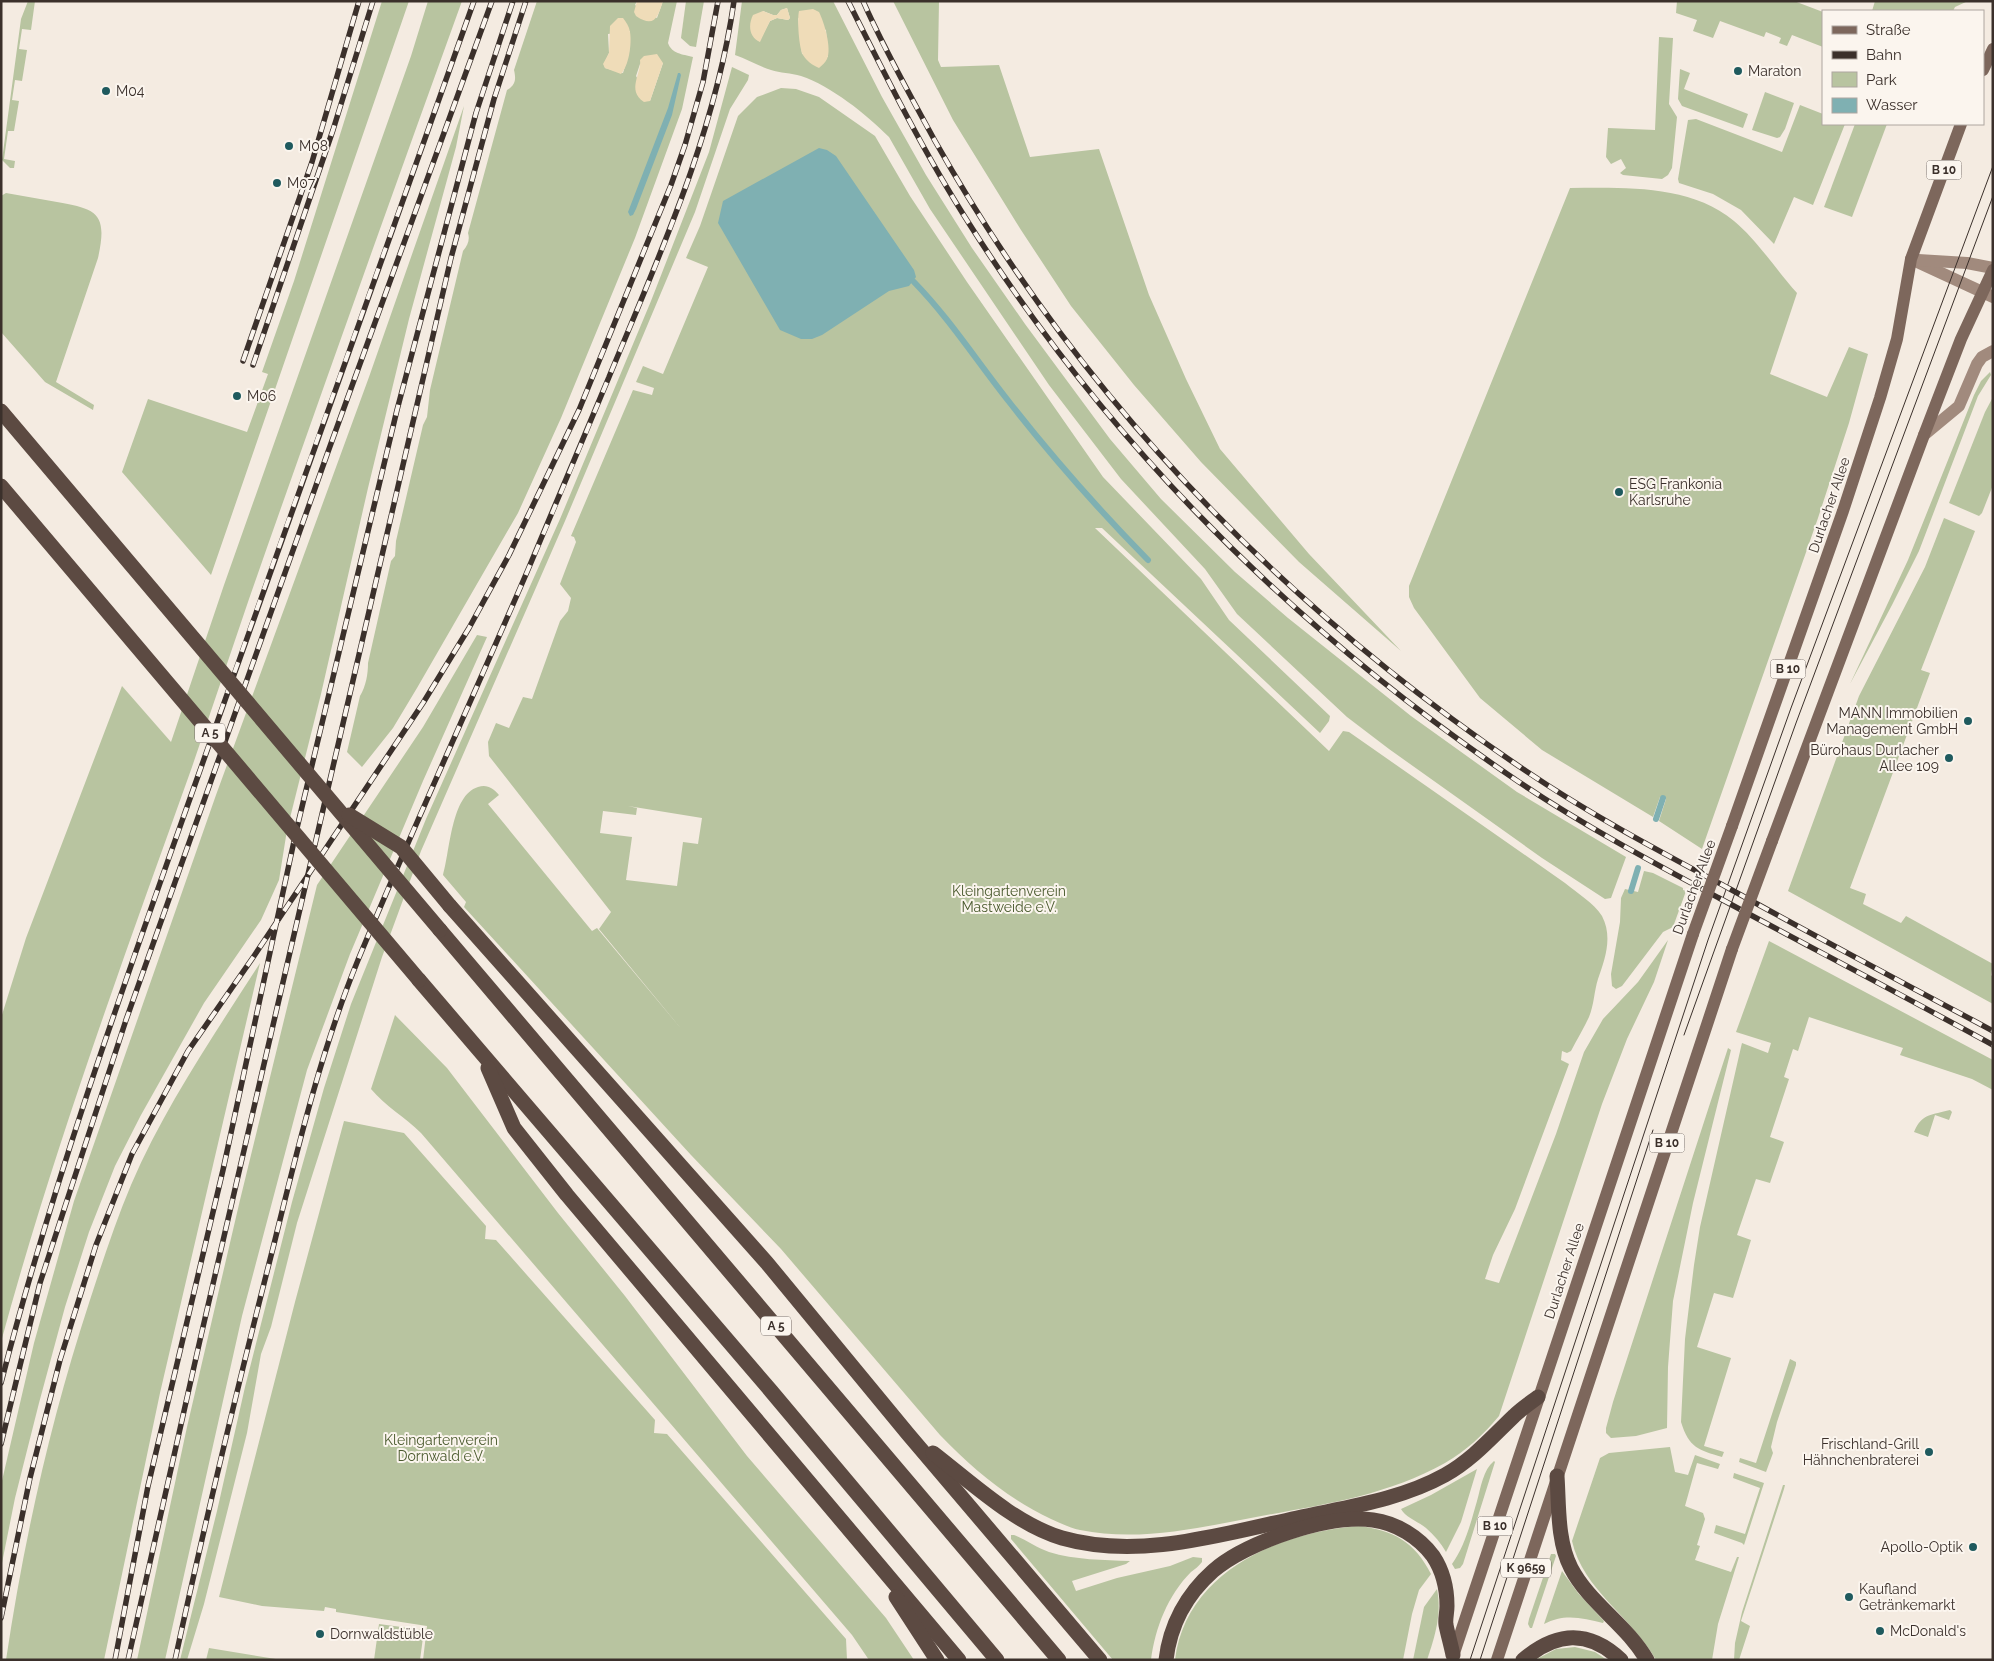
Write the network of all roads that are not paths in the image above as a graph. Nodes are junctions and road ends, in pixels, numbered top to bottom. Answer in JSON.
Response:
{"nodes":[{"id":1,"x":1993,"y":49,"type":"edge"},
{"id":2,"x":1984,"y":68,"type":"edge"},
{"id":3,"x":1961,"y":125,"type":"edge"},
{"id":4,"x":1911,"y":259,"type":"junction"},
{"id":5,"x":1993,"y":269,"type":"edge"},
{"id":6,"x":1988,"y":295,"type":"edge"},
{"id":7,"x":1993,"y":351,"type":"edge"},
{"id":8,"x":1,"y":411,"type":"edge"},
{"id":9,"x":1924,"y":434,"type":"junction"},
{"id":10,"x":1,"y":486,"type":"edge"},
{"id":11,"x":337,"y":808,"type":"junction"},
{"id":12,"x":481,"y":1053,"type":"junction"},
{"id":13,"x":1603,"y":1337,"type":"joint"},
{"id":14,"x":1538,"y":1397,"type":"junction"},
{"id":15,"x":908,"y":1434,"type":"junction"},
{"id":16,"x":1557,"y":1476,"type":"junction"},
{"id":17,"x":869,"y":1554,"type":"junction"},
{"id":18,"x":1452,"y":1657,"type":"edge"},
{"id":19,"x":937,"y":1660,"type":"edge"},
{"id":20,"x":959,"y":1660,"type":"edge"},
{"id":21,"x":997,"y":1660,"type":"edge"},
{"id":22,"x":1059,"y":1660,"type":"edge"},
{"id":23,"x":1100,"y":1660,"type":"edge"},
{"id":24,"x":1166,"y":1660,"type":"edge"},
{"id":25,"x":1496,"y":1660,"type":"edge"},
{"id":26,"x":1523,"y":1660,"type":"edge"},
{"id":27,"x":1621,"y":1660,"type":"edge"},
{"id":28,"x":1647,"y":1660,"type":"edge"}],
"edges":[{"from":1,"to":2,"type":"main road"},
{"from":3,"to":4,"type":"main road","name":"Durlacher Allee","number":"B 10"},
{"from":4,"to":5,"type":"main road"},
{"from":4,"to":6,"type":"main road"},
{"from":4,"to":14,"type":"main road","name":"Durlacher Allee","number":"B 10","bridge":true},
{"from":5,"to":6,"type":"main road","number":"B 10"},
{"from":6,"to":9,"type":"main road","number":"B 10"},
{"from":7,"to":9,"type":"main road"},
{"from":8,"to":11,"type":"highway","number":"A 5","bridge":true},
{"from":9,"to":13,"type":"main road","number":"B 10","bridge":true},
{"from":10,"to":12,"type":"highway","number":"A 5","bridge":true},
{"from":11,"to":15,"type":"highway","bridge":true},
{"from":11,"to":22,"type":"highway","number":"A 5","bridge":true},
{"from":12,"to":17,"type":"highway","number":"A 5"},
{"from":12,"to":21,"type":"highway","number":"A 5"},
{"from":13,"to":16,"type":"main road","number":"K 9659"},
{"from":14,"to":15,"type":"highway"},
{"from":14,"to":18,"type":"main road","name":"Durlacher Allee","number":"B 10"},
{"from":15,"to":23,"type":"highway"},
{"from":16,"to":25,"type":"main road","number":"K 9659"},
{"from":16,"to":28,"type":"highway"},
{"from":17,"to":19,"type":"highway"},
{"from":17,"to":20,"type":"highway","number":"A 5"},
{"from":18,"to":24,"type":"highway"},
{"from":26,"to":27,"type":"highway"}]}
